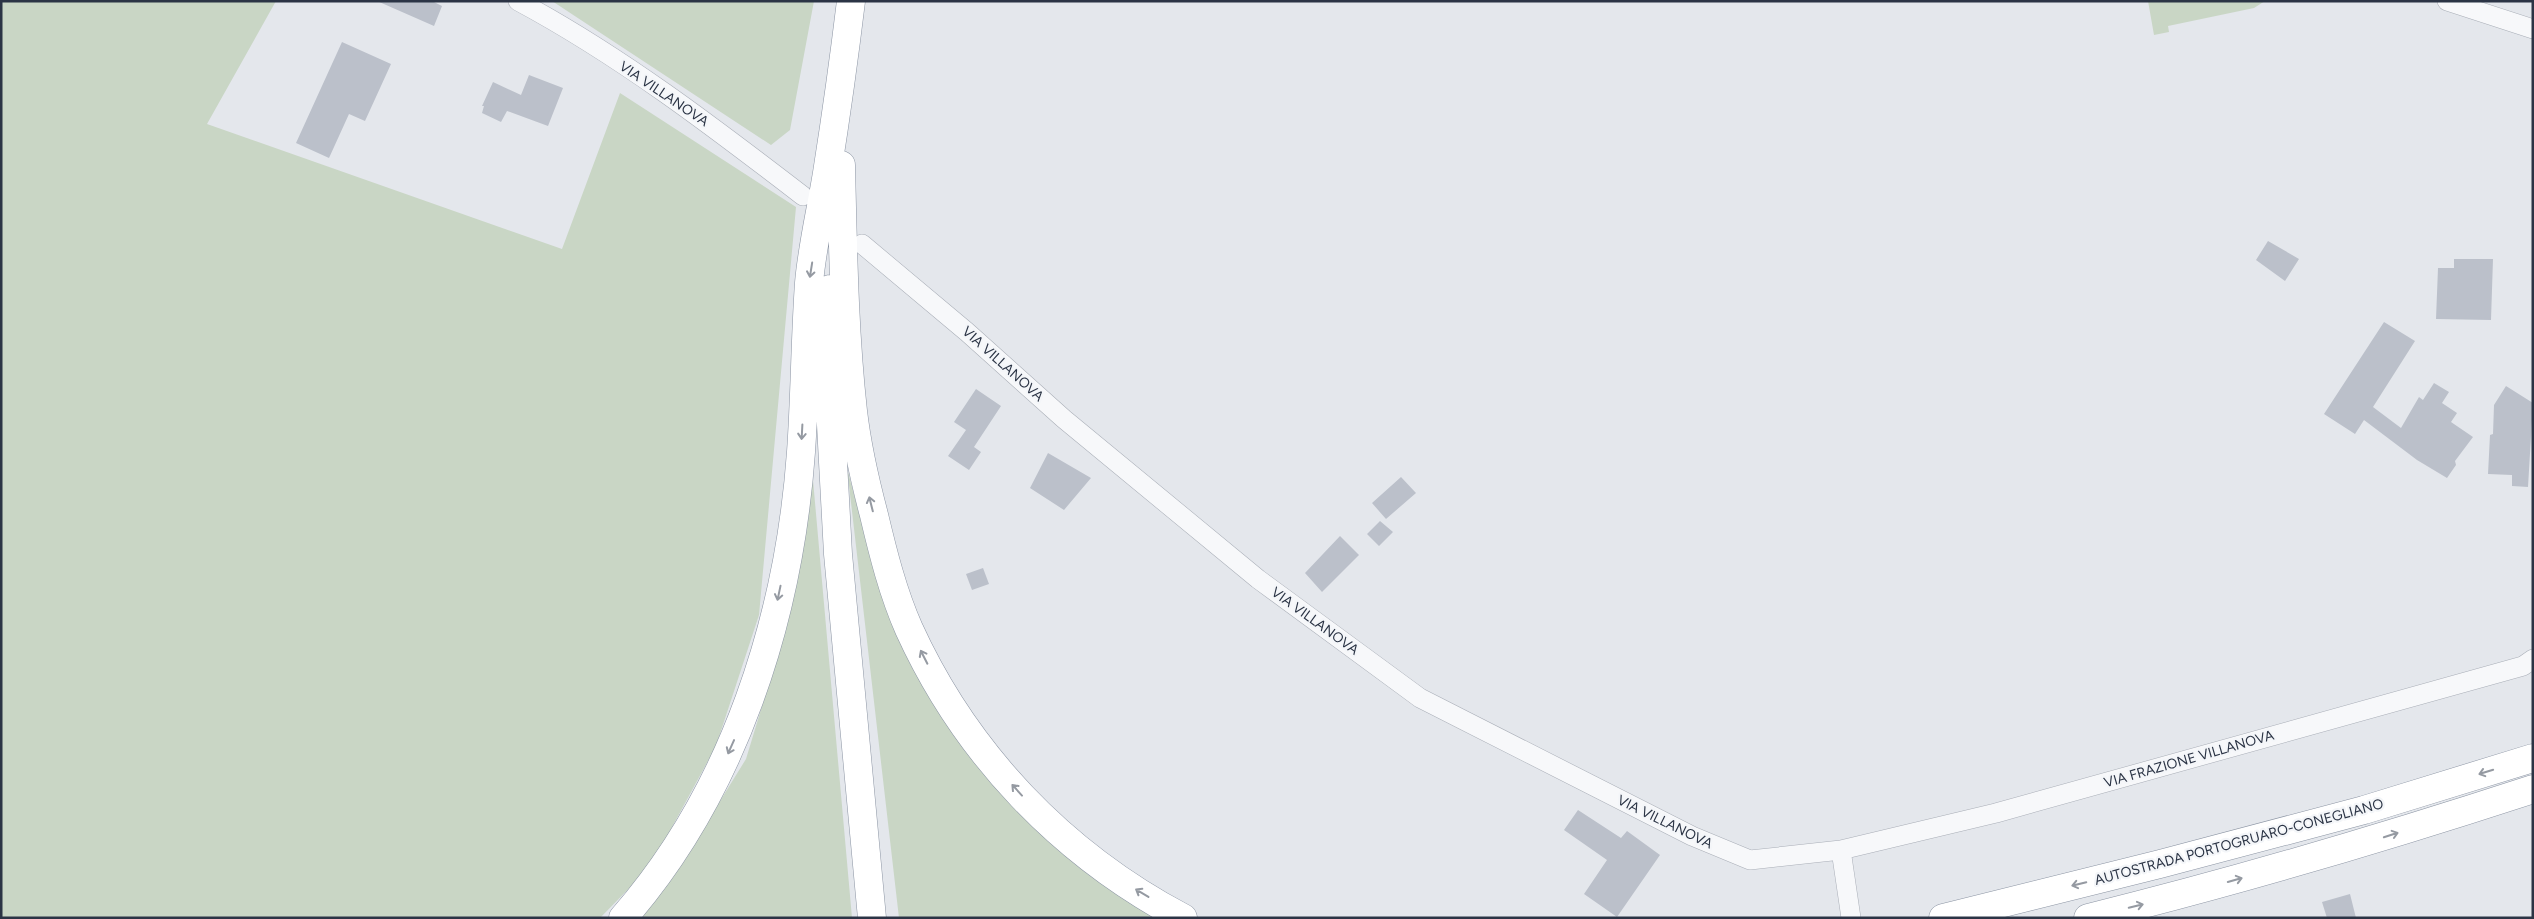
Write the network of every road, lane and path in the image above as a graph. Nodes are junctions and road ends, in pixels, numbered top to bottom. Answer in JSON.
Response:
{"nodes":[{"id":1,"x":518,"y":1,"type":"edge"},
{"id":2,"x":851,"y":1,"type":"edge"},
{"id":3,"x":2447,"y":1,"type":"edge"},
{"id":4,"x":2533,"y":29,"type":"edge"},
{"id":5,"x":839,"y":101,"type":"junction"},
{"id":6,"x":803,"y":196,"type":"dead end"},
{"id":7,"x":862,"y":244,"type":"dead end"},
{"id":8,"x":2533,"y":659,"type":"edge"},
{"id":9,"x":2533,"y":758,"type":"edge"},
{"id":10,"x":2533,"y":790,"type":"edge"},
{"id":11,"x":1841,"y":850,"type":"junction"},
{"id":12,"x":623,"y":918,"type":"edge"},
{"id":13,"x":872,"y":918,"type":"edge"},
{"id":14,"x":1184,"y":918,"type":"edge"},
{"id":15,"x":1851,"y":918,"type":"edge"},
{"id":16,"x":1943,"y":918,"type":"edge"},
{"id":17,"x":2088,"y":918,"type":"edge"}],
"edges":[{"from":1,"to":6,"type":"street","name":"VIA VILLANOVA"},
{"from":2,"to":5,"type":"highway"},
{"from":3,"to":4,"type":"street"},
{"from":5,"to":12,"type":"highway","one_way":true},
{"from":5,"to":13,"type":"highway"},
{"from":14,"to":5,"type":"highway","one_way":true},
{"from":7,"to":11,"type":"street","name":"VIA VILLANOVA"},
{"from":8,"to":11,"type":"street","name":"VIA FRAZIONE VILLANOVA"},
{"from":9,"to":16,"type":"highway","name":"AUTOSTRADA PORTOGRUARO-CONEGLIANO","one_way":true},
{"from":17,"to":10,"type":"highway","one_way":true},
{"from":11,"to":15,"type":"street"}]}
